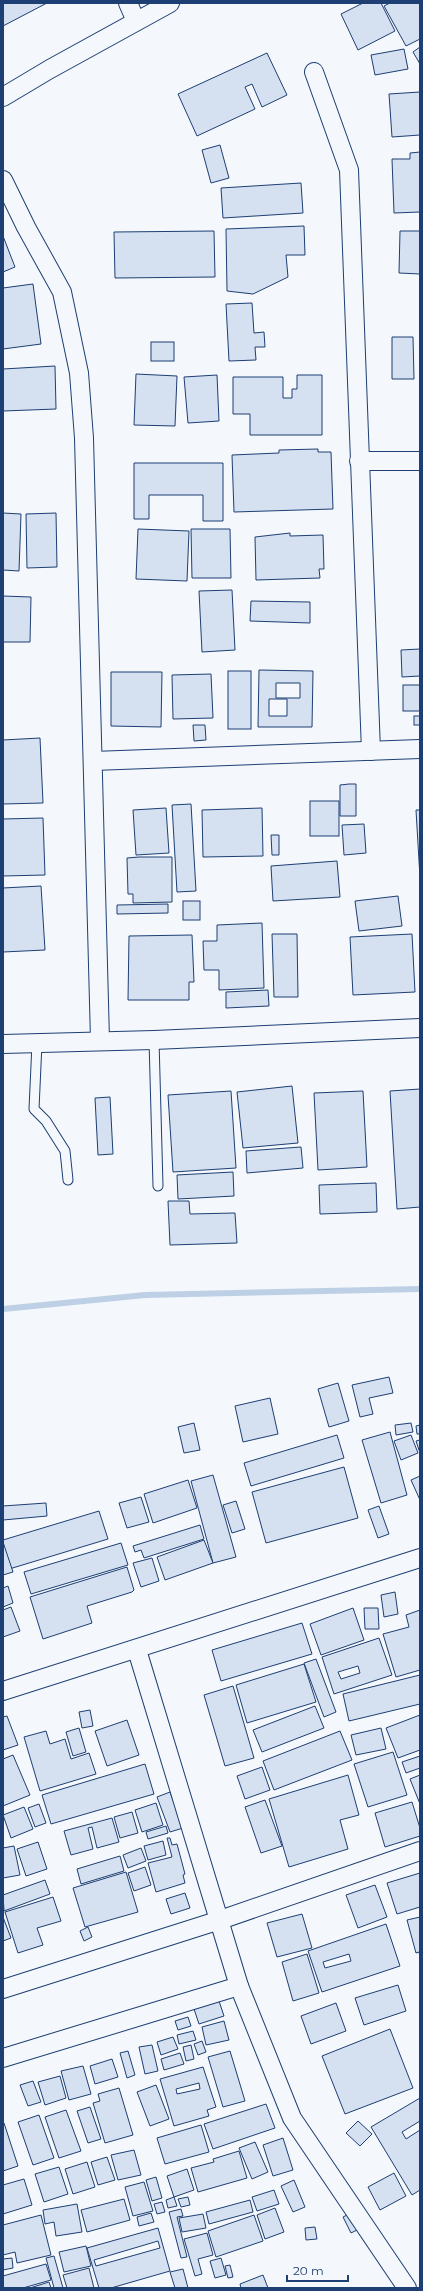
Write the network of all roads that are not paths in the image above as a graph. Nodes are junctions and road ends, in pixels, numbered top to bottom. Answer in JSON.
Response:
{"nodes":[{"id":1,"x":128,"y":3,"type":"edge"},
{"id":2,"x":170,"y":3,"type":"edge"},
{"id":3,"x":136,"y":21,"type":"junction"},
{"id":4,"x":314,"y":72,"type":"dead end"},
{"id":5,"x":3,"y":97,"type":"edge"},
{"id":6,"x":3,"y":180,"type":"edge"},
{"id":7,"x":420,"y":461,"type":"edge"},
{"id":8,"x":360,"y":462,"type":"junction"},
{"id":9,"x":420,"y":749,"type":"edge"},
{"id":10,"x":371,"y":751,"type":"junction"},
{"id":11,"x":93,"y":761,"type":"junction"},
{"id":12,"x":420,"y":1028,"type":"edge"},
{"id":13,"x":100,"y":1040,"type":"junction"},
{"id":14,"x":154,"y":1040,"type":"junction"},
{"id":15,"x":37,"y":1043,"type":"junction"},
{"id":16,"x":3,"y":1044,"type":"edge"},
{"id":17,"x":68,"y":1180,"type":"dead end"},
{"id":18,"x":158,"y":1186,"type":"dead end"},
{"id":19,"x":420,"y":1558,"type":"edge"},
{"id":20,"x":137,"y":1650,"type":"junction"},
{"id":21,"x":3,"y":1691,"type":"edge"},
{"id":22,"x":420,"y":1851,"type":"edge"},
{"id":23,"x":220,"y":1920,"type":"junction"},
{"id":24,"x":239,"y":1986,"type":"junction"},
{"id":25,"x":3,"y":1989,"type":"edge"},
{"id":26,"x":3,"y":2058,"type":"edge"},
{"id":27,"x":406,"y":2288,"type":"edge"}],
"edges":[{"from":1,"to":3,"type":"street"},
{"from":2,"to":3,"type":"street"},
{"from":3,"to":5,"type":"street"},
{"from":4,"to":8,"type":"street"},
{"from":6,"to":11,"type":"street"},
{"from":7,"to":8,"type":"street"},
{"from":8,"to":10,"type":"street"},
{"from":9,"to":10,"type":"street"},
{"from":10,"to":11,"type":"street"},
{"from":11,"to":13,"type":"street"},
{"from":12,"to":14,"type":"street"},
{"from":13,"to":14,"type":"street"},
{"from":13,"to":15,"type":"street"},
{"from":14,"to":18,"type":"lane"},
{"from":15,"to":16,"type":"street"},
{"from":15,"to":17,"type":"lane"},
{"from":19,"to":20,"type":"street"},
{"from":20,"to":21,"type":"street"},
{"from":20,"to":23,"type":"street"},
{"from":22,"to":23,"type":"street"},
{"from":23,"to":24,"type":"street"},
{"from":23,"to":25,"type":"street"},
{"from":24,"to":26,"type":"street"},
{"from":24,"to":27,"type":"street"}]}
